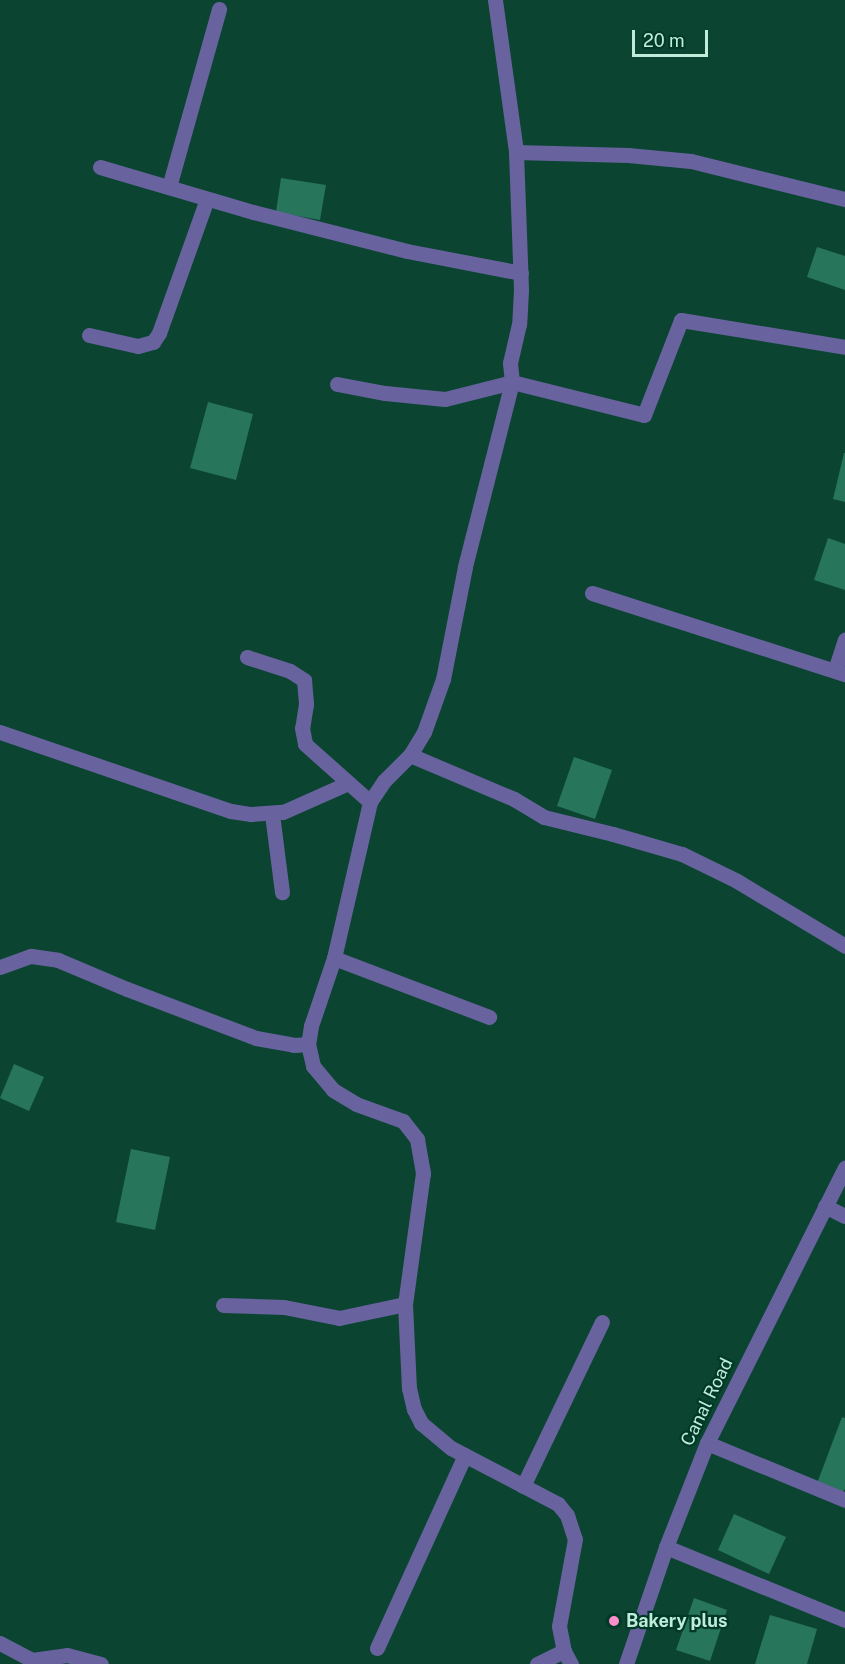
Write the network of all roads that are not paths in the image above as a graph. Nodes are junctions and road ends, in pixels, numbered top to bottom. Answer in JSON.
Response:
{"nodes":[{"id":1,"x":495,"y":0,"type":"edge"},
{"id":2,"x":219,"y":9,"type":"dead end"},
{"id":3,"x":516,"y":153,"type":"junction"},
{"id":4,"x":100,"y":167,"type":"dead end"},
{"id":5,"x":169,"y":187,"type":"junction"},
{"id":6,"x":207,"y":199,"type":"junction"},
{"id":7,"x":845,"y":199,"type":"edge"},
{"id":8,"x":521,"y":273,"type":"junction"},
{"id":9,"x":89,"y":335,"type":"dead end"},
{"id":10,"x":845,"y":347,"type":"edge"},
{"id":11,"x":512,"y":382,"type":"junction"},
{"id":12,"x":337,"y":384,"type":"dead end"},
{"id":13,"x":592,"y":593,"type":"dead end"},
{"id":14,"x":845,"y":640,"type":"edge"},
{"id":15,"x":247,"y":657,"type":"dead end"},
{"id":16,"x":840,"y":672,"type":"edge"},
{"id":17,"x":0,"y":732,"type":"edge"},
{"id":18,"x":410,"y":755,"type":"junction"},
{"id":19,"x":348,"y":783,"type":"junction"},
{"id":20,"x":370,"y":802,"type":"junction"},
{"id":21,"x":272,"y":814,"type":"junction"},
{"id":22,"x":282,"y":892,"type":"dead end"},
{"id":23,"x":845,"y":946,"type":"edge"},
{"id":24,"x":334,"y":958,"type":"junction"},
{"id":25,"x":0,"y":967,"type":"edge"},
{"id":26,"x":489,"y":1017,"type":"dead end"},
{"id":27,"x":308,"y":1044,"type":"junction"},
{"id":28,"x":845,"y":1168,"type":"edge"},
{"id":29,"x":825,"y":1206,"type":"junction"},
{"id":30,"x":845,"y":1216,"type":"edge"},
{"id":31,"x":405,"y":1304,"type":"junction"},
{"id":32,"x":223,"y":1305,"type":"dead end"},
{"id":33,"x":602,"y":1322,"type":"dead end"},
{"id":34,"x":707,"y":1443,"type":"junction"},
{"id":35,"x":465,"y":1455,"type":"junction"},
{"id":36,"x":523,"y":1486,"type":"junction"},
{"id":37,"x":845,"y":1500,"type":"edge"},
{"id":38,"x":666,"y":1547,"type":"junction"},
{"id":39,"x":845,"y":1620,"type":"edge"},
{"id":40,"x":0,"y":1643,"type":"edge"},
{"id":41,"x":377,"y":1648,"type":"dead end"},
{"id":42,"x":568,"y":1658,"type":"edge"},
{"id":43,"x":101,"y":1664,"type":"edge"},
{"id":44,"x":537,"y":1664,"type":"edge"},
{"id":45,"x":626,"y":1664,"type":"edge"}],
"edges":[{"from":1,"to":3,"type":"street"},
{"from":2,"to":5,"type":"street"},
{"from":3,"to":7,"type":"street"},
{"from":3,"to":8,"type":"street"},
{"from":4,"to":5,"type":"street"},
{"from":5,"to":6,"type":"street"},
{"from":6,"to":8,"type":"street"},
{"from":6,"to":9,"type":"street"},
{"from":8,"to":11,"type":"street"},
{"from":10,"to":11,"type":"street"},
{"from":11,"to":12,"type":"street"},
{"from":11,"to":18,"type":"street"},
{"from":13,"to":16,"type":"street"},
{"from":14,"to":16,"type":"street"},
{"from":15,"to":19,"type":"street"},
{"from":17,"to":21,"type":"street"},
{"from":18,"to":20,"type":"street"},
{"from":18,"to":23,"type":"street"},
{"from":19,"to":20,"type":"street"},
{"from":19,"to":21,"type":"street"},
{"from":20,"to":24,"type":"street"},
{"from":21,"to":22,"type":"street"},
{"from":24,"to":26,"type":"street"},
{"from":24,"to":27,"type":"street"},
{"from":25,"to":27,"type":"street"},
{"from":27,"to":31,"type":"street"},
{"from":28,"to":29,"type":"street","name":"Canal Road"},
{"from":29,"to":30,"type":"street"},
{"from":29,"to":34,"type":"street","name":"Canal Road"},
{"from":31,"to":32,"type":"street"},
{"from":31,"to":35,"type":"street"},
{"from":33,"to":36,"type":"street"},
{"from":34,"to":37,"type":"street"},
{"from":34,"to":38,"type":"street","name":"Canal Road"},
{"from":35,"to":36,"type":"street"},
{"from":35,"to":41,"type":"street"},
{"from":36,"to":42,"type":"street"},
{"from":38,"to":39,"type":"street"},
{"from":38,"to":45,"type":"street","name":"Canal Road"},
{"from":40,"to":43,"type":"street"},
{"from":42,"to":44,"type":"street"}]}
